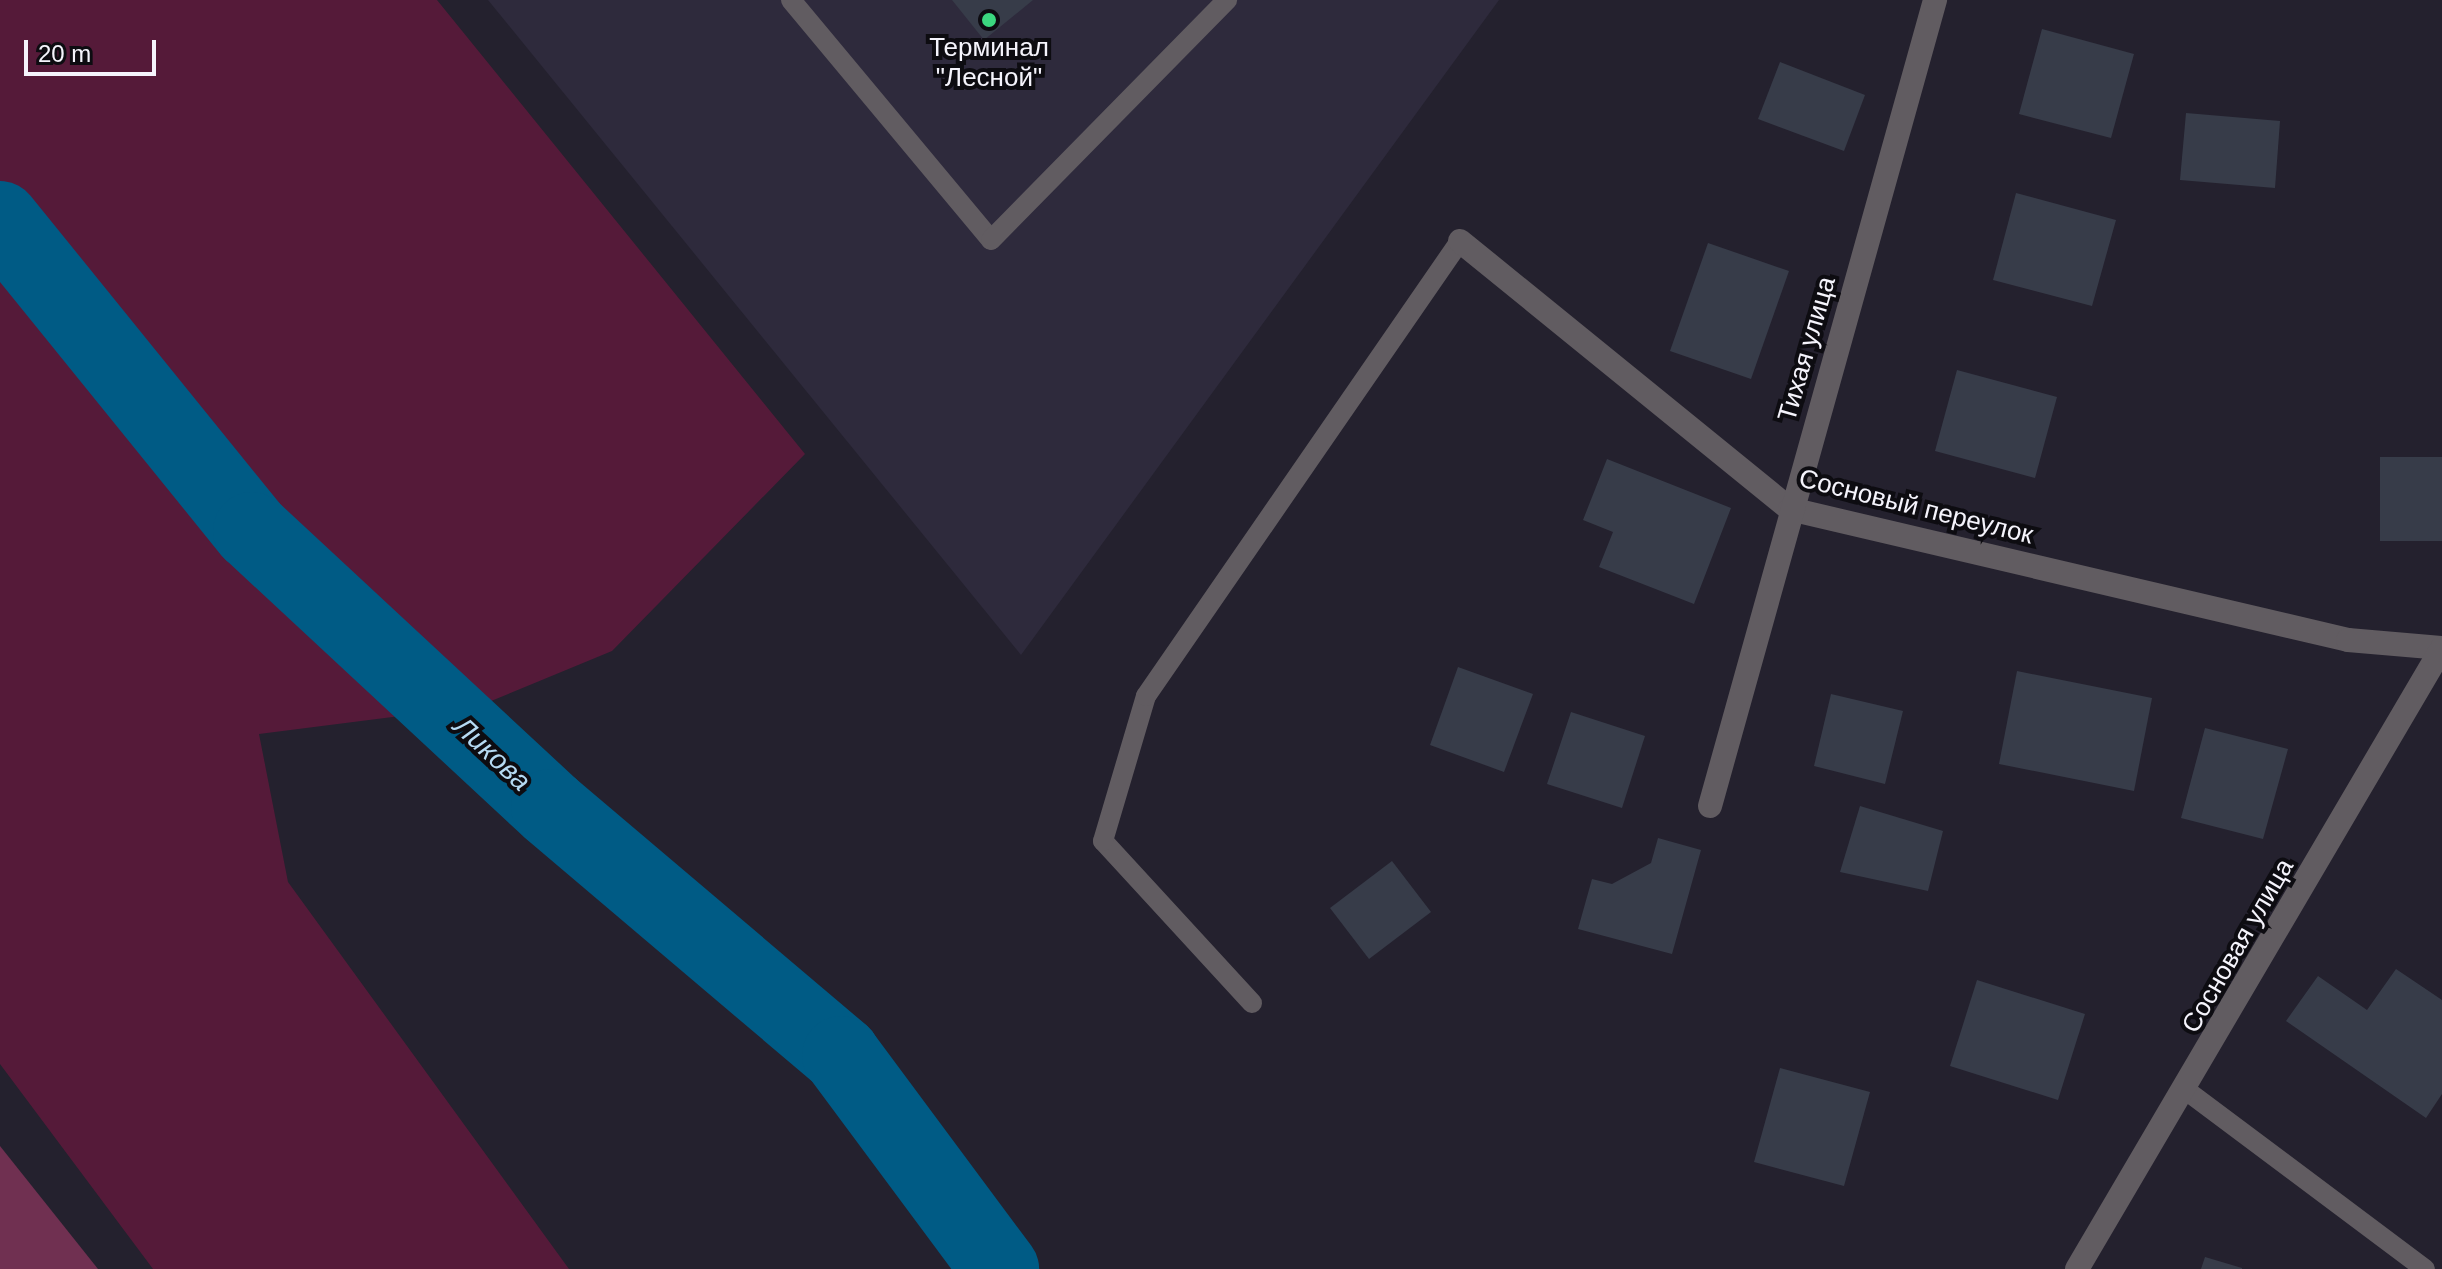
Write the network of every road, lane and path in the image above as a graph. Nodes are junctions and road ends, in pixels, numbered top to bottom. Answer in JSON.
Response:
{"nodes":[{"id":1,"x":791,"y":0,"type":"edge"},
{"id":2,"x":1227,"y":0,"type":"edge"},
{"id":3,"x":1935,"y":0,"type":"edge"},
{"id":4,"x":1460,"y":241,"type":"joint"},
{"id":5,"x":1790,"y":509,"type":"junction"},
{"id":6,"x":2442,"y":648,"type":"edge"},
{"id":7,"x":1710,"y":806,"type":"dead end"},
{"id":8,"x":1252,"y":1003,"type":"dead end"},
{"id":9,"x":2187,"y":1091,"type":"junction"},
{"id":10,"x":2077,"y":1269,"type":"edge"},
{"id":11,"x":2425,"y":1269,"type":"edge"}],
"edges":[{"from":1,"to":2,"type":"lane"},
{"from":3,"to":5,"type":"street","name":"Тихая улица"},
{"from":4,"to":5,"type":"street","name":"Сосновый переулок"},
{"from":4,"to":8,"type":"lane"},
{"from":5,"to":6,"type":"street","name":"Сосновый переулок"},
{"from":5,"to":7,"type":"street","name":"Тихая улица"},
{"from":6,"to":9,"type":"street","name":"Сосновая улица"},
{"from":9,"to":10,"type":"street","name":"Сосновая улица"},
{"from":9,"to":11,"type":"lane"}]}
